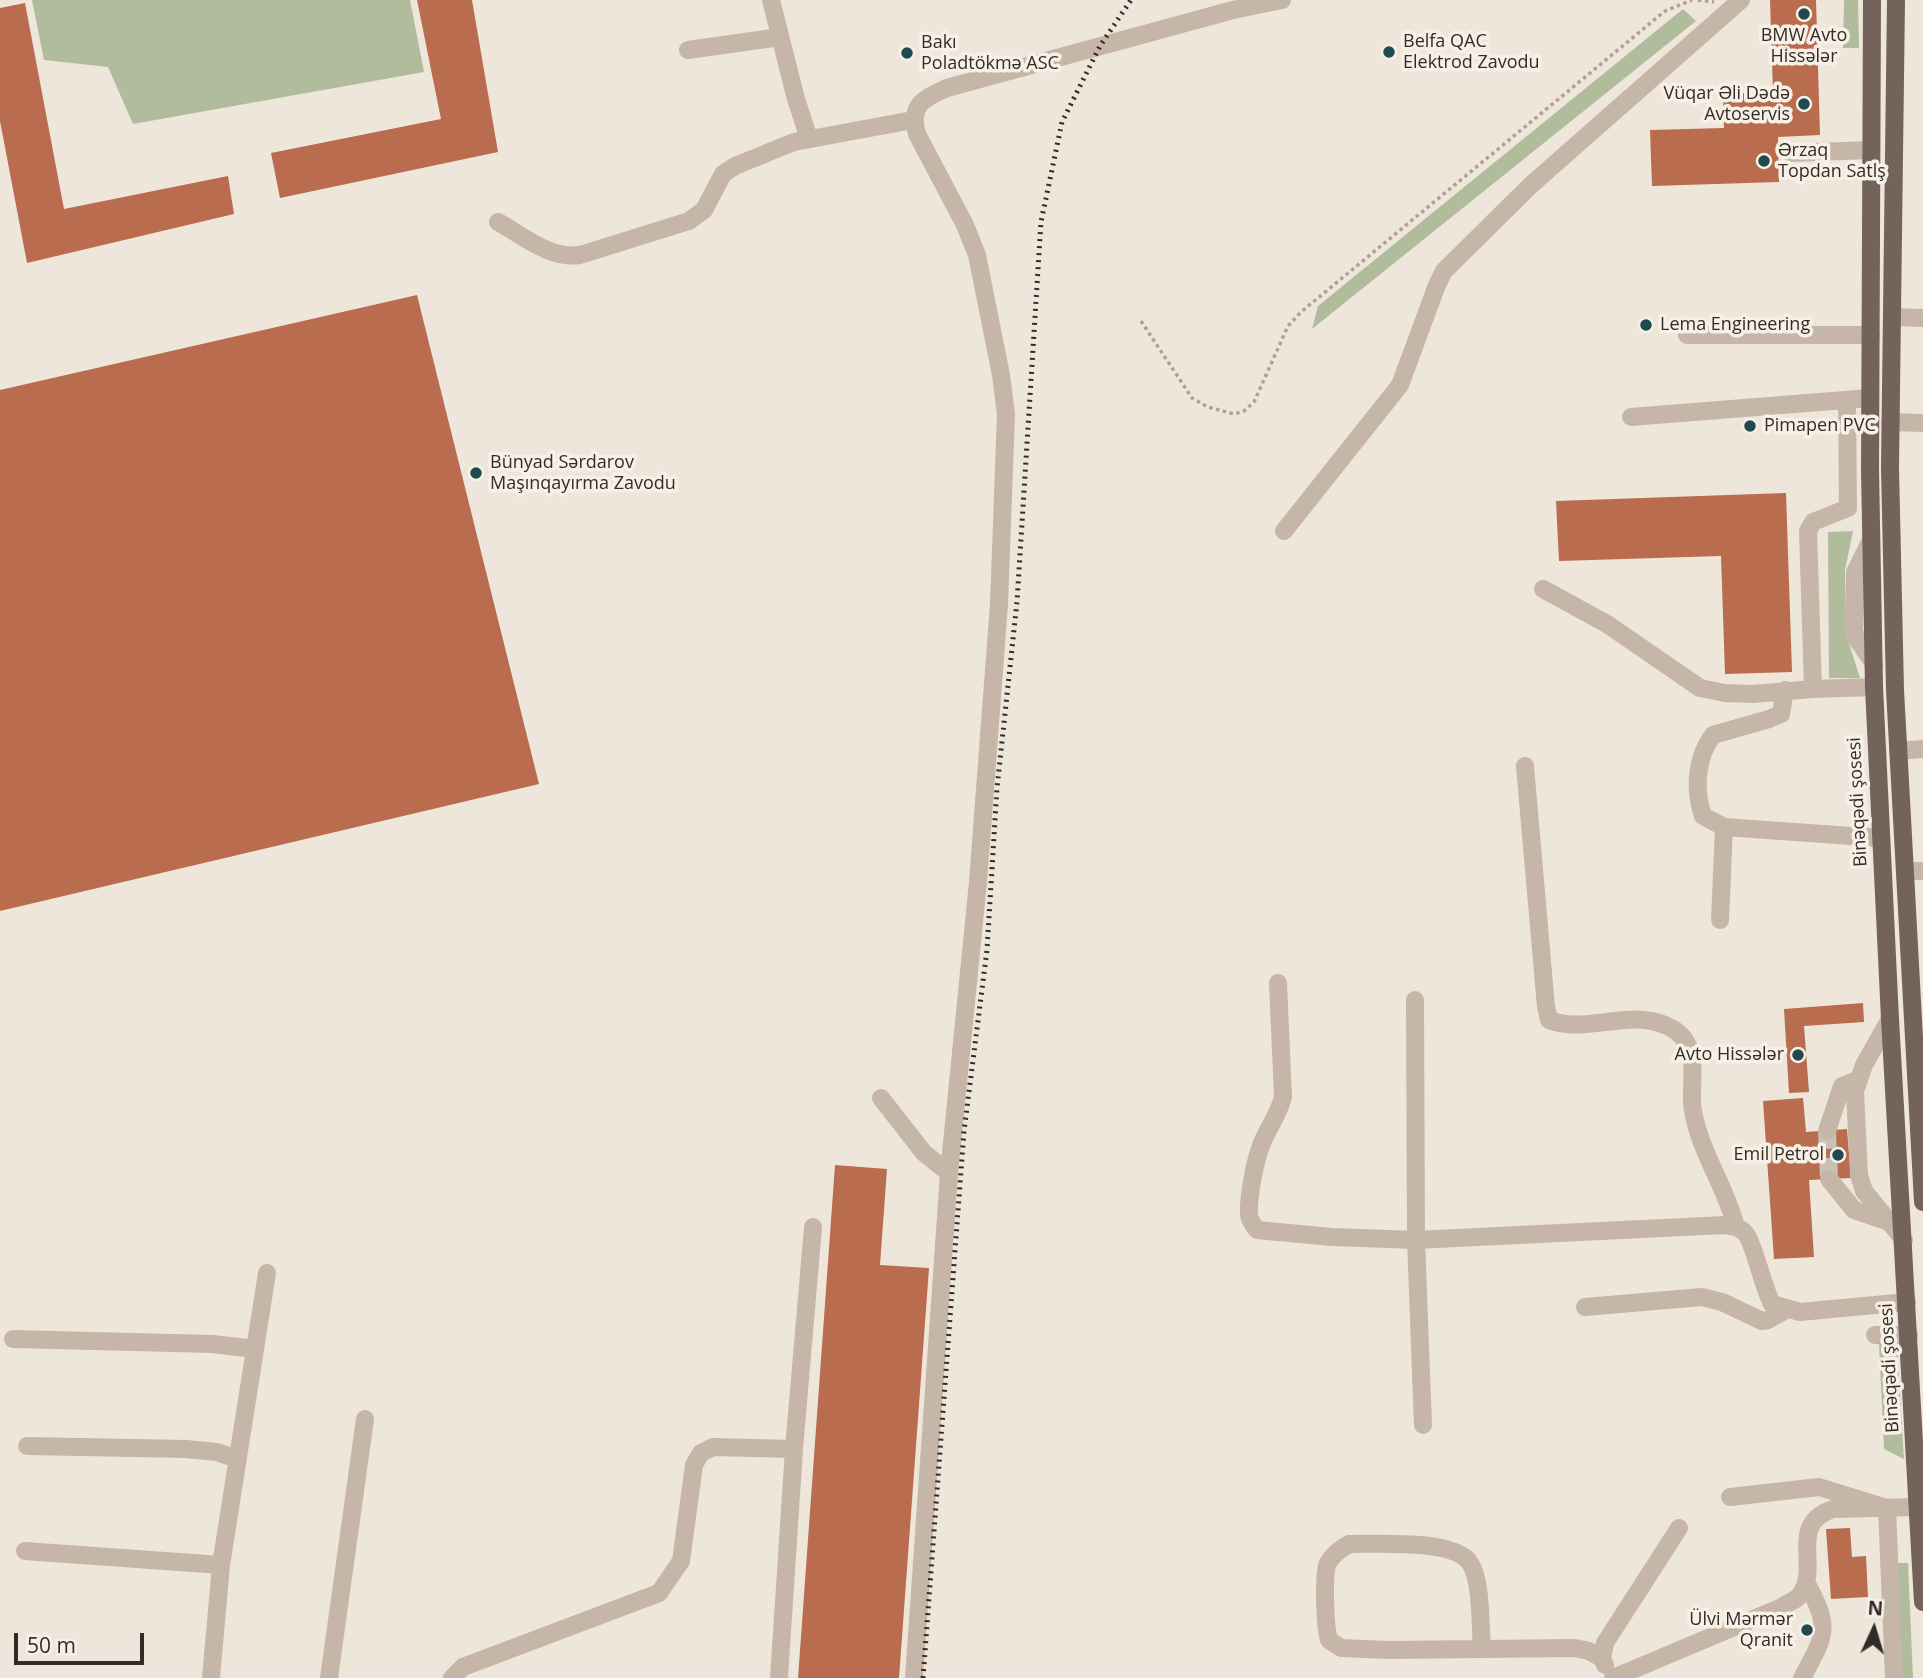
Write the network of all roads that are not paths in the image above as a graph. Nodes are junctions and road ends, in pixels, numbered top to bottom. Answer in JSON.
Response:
{"nodes":[{"id":1,"x":771,"y":0,"type":"edge"},
{"id":2,"x":1282,"y":0,"type":"edge"},
{"id":3,"x":1741,"y":0,"type":"edge"},
{"id":4,"x":1872,"y":0,"type":"edge"},
{"id":5,"x":1896,"y":0,"type":"edge"},
{"id":6,"x":780,"y":37,"type":"junction"},
{"id":7,"x":688,"y":50,"type":"dead end"},
{"id":8,"x":913,"y":120,"type":"junction"},
{"id":9,"x":809,"y":139,"type":"junction"},
{"id":10,"x":1871,"y":150,"type":"junction"},
{"id":11,"x":1790,"y":153,"type":"dead end"},
{"id":12,"x":498,"y":222,"type":"dead end"},
{"id":13,"x":1892,"y":317,"type":"junction"},
{"id":14,"x":1923,"y":318,"type":"edge"},
{"id":15,"x":1687,"y":335,"type":"dead end"},
{"id":16,"x":1871,"y":335,"type":"junction"},
{"id":17,"x":1870,"y":398,"type":"junction"},
{"id":18,"x":1847,"y":400,"type":"junction"},
{"id":19,"x":1630,"y":417,"type":"dead end"},
{"id":20,"x":1890,"y":422,"type":"junction"},
{"id":21,"x":1923,"y":422,"type":"edge"},
{"id":22,"x":1284,"y":531,"type":"dead end"},
{"id":23,"x":1543,"y":589,"type":"dead end"},
{"id":24,"x":1874,"y":687,"type":"junction"},
{"id":25,"x":1813,"y":689,"type":"junction"},
{"id":26,"x":1786,"y":690,"type":"junction"},
{"id":27,"x":1923,"y":749,"type":"edge"},
{"id":28,"x":1898,"y":751,"type":"junction"},
{"id":29,"x":1525,"y":766,"type":"dead end"},
{"id":30,"x":1724,"y":827,"type":"junction"},
{"id":31,"x":1880,"y":838,"type":"junction"},
{"id":32,"x":1905,"y":871,"type":"junction"},
{"id":33,"x":1923,"y":871,"type":"edge"},
{"id":34,"x":1720,"y":920,"type":"dead end"},
{"id":35,"x":1279,"y":983,"type":"dead end"},
{"id":36,"x":1415,"y":1000,"type":"dead end"},
{"id":37,"x":1890,"y":1019,"type":"junction"},
{"id":38,"x":1857,"y":1080,"type":"junction"},
{"id":39,"x":881,"y":1098,"type":"dead end"},
{"id":40,"x":1921,"y":1118,"type":"edge"},
{"id":41,"x":1827,"y":1131,"type":"tunnel mouth"},
{"id":42,"x":949,"y":1173,"type":"junction"},
{"id":43,"x":1829,"y":1179,"type":"tunnel mouth"},
{"id":44,"x":1923,"y":1202,"type":"edge"},
{"id":45,"x":1889,"y":1222,"type":"junction"},
{"id":46,"x":813,"y":1227,"type":"dead end"},
{"id":47,"x":1735,"y":1227,"type":"junction"},
{"id":48,"x":1416,"y":1240,"type":"junction"},
{"id":49,"x":1904,"y":1240,"type":"junction"},
{"id":50,"x":267,"y":1273,"type":"dead end"},
{"id":51,"x":1908,"y":1302,"type":"junction"},
{"id":52,"x":1585,"y":1307,"type":"dead end"},
{"id":53,"x":1786,"y":1310,"type":"junction"},
{"id":54,"x":1875,"y":1335,"type":"dead end"},
{"id":55,"x":1909,"y":1335,"type":"junction"},
{"id":56,"x":13,"y":1339,"type":"dead end"},
{"id":57,"x":255,"y":1349,"type":"junction"},
{"id":58,"x":365,"y":1419,"type":"dead end"},
{"id":59,"x":1423,"y":1425,"type":"dead end"},
{"id":60,"x":27,"y":1446,"type":"dead end"},
{"id":61,"x":794,"y":1449,"type":"junction"},
{"id":62,"x":237,"y":1459,"type":"junction"},
{"id":63,"x":1730,"y":1497,"type":"dead end"},
{"id":64,"x":1918,"y":1507,"type":"junction"},
{"id":65,"x":1888,"y":1508,"type":"junction"},
{"id":66,"x":1679,"y":1528,"type":"dead end"},
{"id":67,"x":25,"y":1551,"type":"dead end"},
{"id":68,"x":220,"y":1565,"type":"junction"},
{"id":69,"x":1806,"y":1582,"type":"junction"},
{"id":70,"x":1923,"y":1602,"type":"edge"},
{"id":71,"x":1482,"y":1649,"type":"junction"},
{"id":72,"x":1602,"y":1658,"type":"junction"},
{"id":73,"x":211,"y":1678,"type":"edge"},
{"id":74,"x":329,"y":1678,"type":"edge"},
{"id":75,"x":452,"y":1678,"type":"edge"},
{"id":76,"x":779,"y":1678,"type":"edge"},
{"id":77,"x":914,"y":1678,"type":"edge"},
{"id":78,"x":1612,"y":1678,"type":"edge"},
{"id":79,"x":1802,"y":1678,"type":"edge"},
{"id":80,"x":1894,"y":1678,"type":"edge"}],
"edges":[{"from":1,"to":6,"type":"street"},
{"from":2,"to":8,"type":"street"},
{"from":3,"to":22,"type":"street"},
{"from":4,"to":10,"type":"main road","name":"Binəqədi şosesi"},
{"from":5,"to":13,"type":"main road"},
{"from":6,"to":7,"type":"street"},
{"from":6,"to":9,"type":"street"},
{"from":8,"to":9,"type":"street"},
{"from":8,"to":42,"type":"street"},
{"from":9,"to":12,"type":"street"},
{"from":10,"to":11,"type":"street"},
{"from":10,"to":16,"type":"main road","name":"Binəqədi şosesi"},
{"from":13,"to":14,"type":"street"},
{"from":13,"to":20,"type":"main road"},
{"from":15,"to":16,"type":"street"},
{"from":16,"to":17,"type":"main road","name":"Binəqədi şosesi"},
{"from":17,"to":18,"type":"street"},
{"from":17,"to":24,"type":"main road","name":"Binəqədi şosesi"},
{"from":18,"to":19,"type":"street"},
{"from":18,"to":25,"type":"street"},
{"from":20,"to":21,"type":"street"},
{"from":20,"to":28,"type":"main road"},
{"from":23,"to":26,"type":"street"},
{"from":24,"to":25,"type":"street"},
{"from":24,"to":31,"type":"main road","name":"Binəqədi şosesi"},
{"from":25,"to":26,"type":"street"},
{"from":26,"to":30,"type":"street"},
{"from":27,"to":28,"type":"street"},
{"from":28,"to":32,"type":"main road"},
{"from":29,"to":47,"type":"street"},
{"from":30,"to":31,"type":"street"},
{"from":30,"to":34,"type":"street"},
{"from":31,"to":37,"type":"main road","name":"Binəqədi şosesi"},
{"from":32,"to":33,"type":"street"},
{"from":32,"to":40,"type":"main road"},
{"from":35,"to":48,"type":"street"},
{"from":36,"to":48,"type":"street"},
{"from":37,"to":38,"type":"street"},
{"from":37,"to":49,"type":"main road","name":"Binəqədi şosesi"},
{"from":38,"to":41,"type":"street"},
{"from":38,"to":45,"type":"street"},
{"from":39,"to":42,"type":"street"},
{"from":40,"to":44,"type":"main road"},
{"from":42,"to":77,"type":"street"},
{"from":43,"to":45,"type":"street"},
{"from":45,"to":49,"type":"street"},
{"from":46,"to":61,"type":"street"},
{"from":47,"to":48,"type":"street"},
{"from":47,"to":53,"type":"street"},
{"from":48,"to":59,"type":"street"},
{"from":49,"to":51,"type":"main road","name":"Binəqədi şosesi"},
{"from":50,"to":57,"type":"street"},
{"from":51,"to":53,"type":"street"},
{"from":51,"to":55,"type":"main road","name":"Binəqədi şosesi"},
{"from":52,"to":53,"type":"street"},
{"from":54,"to":55,"type":"street"},
{"from":55,"to":64,"type":"main road","name":"Binəqədi şosesi"},
{"from":56,"to":57,"type":"street"},
{"from":57,"to":62,"type":"street"},
{"from":58,"to":74,"type":"street"},
{"from":60,"to":62,"type":"street"},
{"from":61,"to":75,"type":"street"},
{"from":61,"to":76,"type":"street"},
{"from":62,"to":68,"type":"street"},
{"from":63,"to":65,"type":"street"},
{"from":64,"to":65,"type":"street"},
{"from":64,"to":70,"type":"main road","name":"Binəqədi şosesi"},
{"from":65,"to":69,"type":"street"},
{"from":65,"to":80,"type":"street"},
{"from":66,"to":72,"type":"street"},
{"from":67,"to":68,"type":"street"},
{"from":68,"to":73,"type":"street"},
{"from":69,"to":78,"type":"street"},
{"from":69,"to":79,"type":"street"},
{"from":71,"to":71,"type":"street"},
{"from":71,"to":72,"type":"street"},
{"from":72,"to":78,"type":"street"}]}
